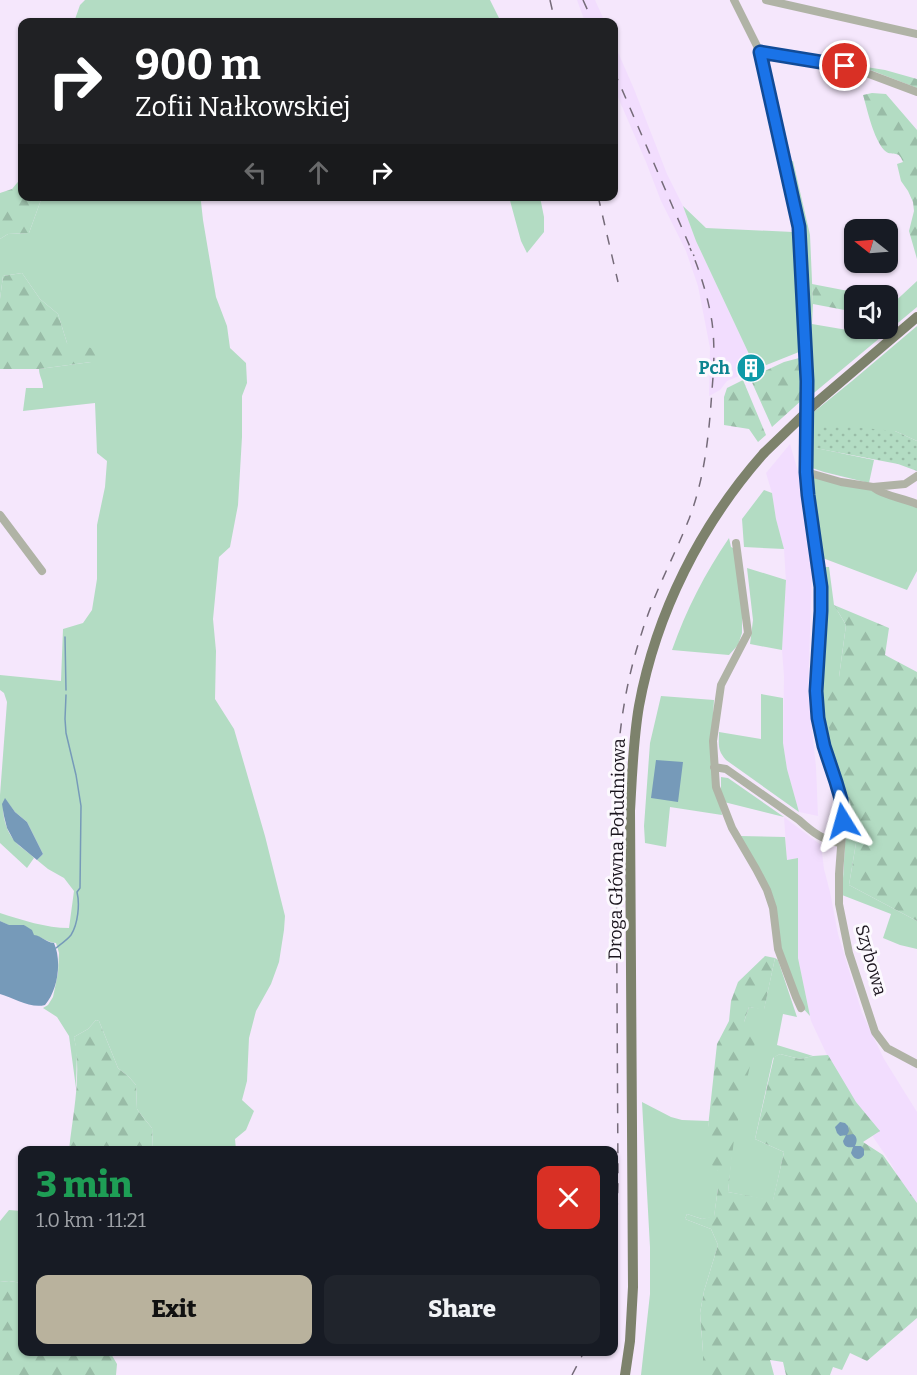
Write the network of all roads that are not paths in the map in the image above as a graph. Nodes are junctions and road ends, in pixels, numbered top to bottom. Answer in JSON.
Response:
{"nodes":[{"id":1,"x":735,"y":0,"type":"edge"},
{"id":2,"x":766,"y":0,"type":"edge"},
{"id":3,"x":917,"y":34,"type":"edge"},
{"id":4,"x":760,"y":52,"type":"junction"},
{"id":5,"x":917,"y":92,"type":"edge"},
{"id":6,"x":917,"y":317,"type":"edge"},
{"id":7,"x":806,"y":472,"type":"junction"},
{"id":8,"x":917,"y":476,"type":"edge"},
{"id":9,"x":873,"y":487,"type":"junction"},
{"id":10,"x":917,"y":504,"type":"edge"},
{"id":11,"x":0,"y":515,"type":"edge"},
{"id":12,"x":736,"y":543,"type":"dead end"},
{"id":13,"x":42,"y":571,"type":"dead end"},
{"id":14,"x":714,"y":767,"type":"junction"},
{"id":15,"x":842,"y":843,"type":"junction"},
{"id":16,"x":801,"y":1008,"type":"dead end"},
{"id":17,"x":917,"y":1064,"type":"edge"},
{"id":18,"x":625,"y":1375,"type":"edge"}],
"edges":[{"from":1,"to":4,"type":"street","name":"Szybowa"},
{"from":2,"to":3,"type":"street"},
{"from":4,"to":5,"type":"street"},
{"from":4,"to":7,"type":"street","name":"Szybowa"},
{"from":6,"to":18,"type":"main road","name":"Droga Główna Południowa","bridge":true},
{"from":7,"to":9,"type":"street"},
{"from":7,"to":15,"type":"street","name":"Szybowa"},
{"from":8,"to":9,"type":"street"},
{"from":9,"to":10,"type":"street"},
{"from":11,"to":13,"type":"street"},
{"from":12,"to":14,"type":"street"},
{"from":14,"to":15,"type":"street"},
{"from":14,"to":16,"type":"street"},
{"from":15,"to":17,"type":"street","name":"Szybowa"}]}
